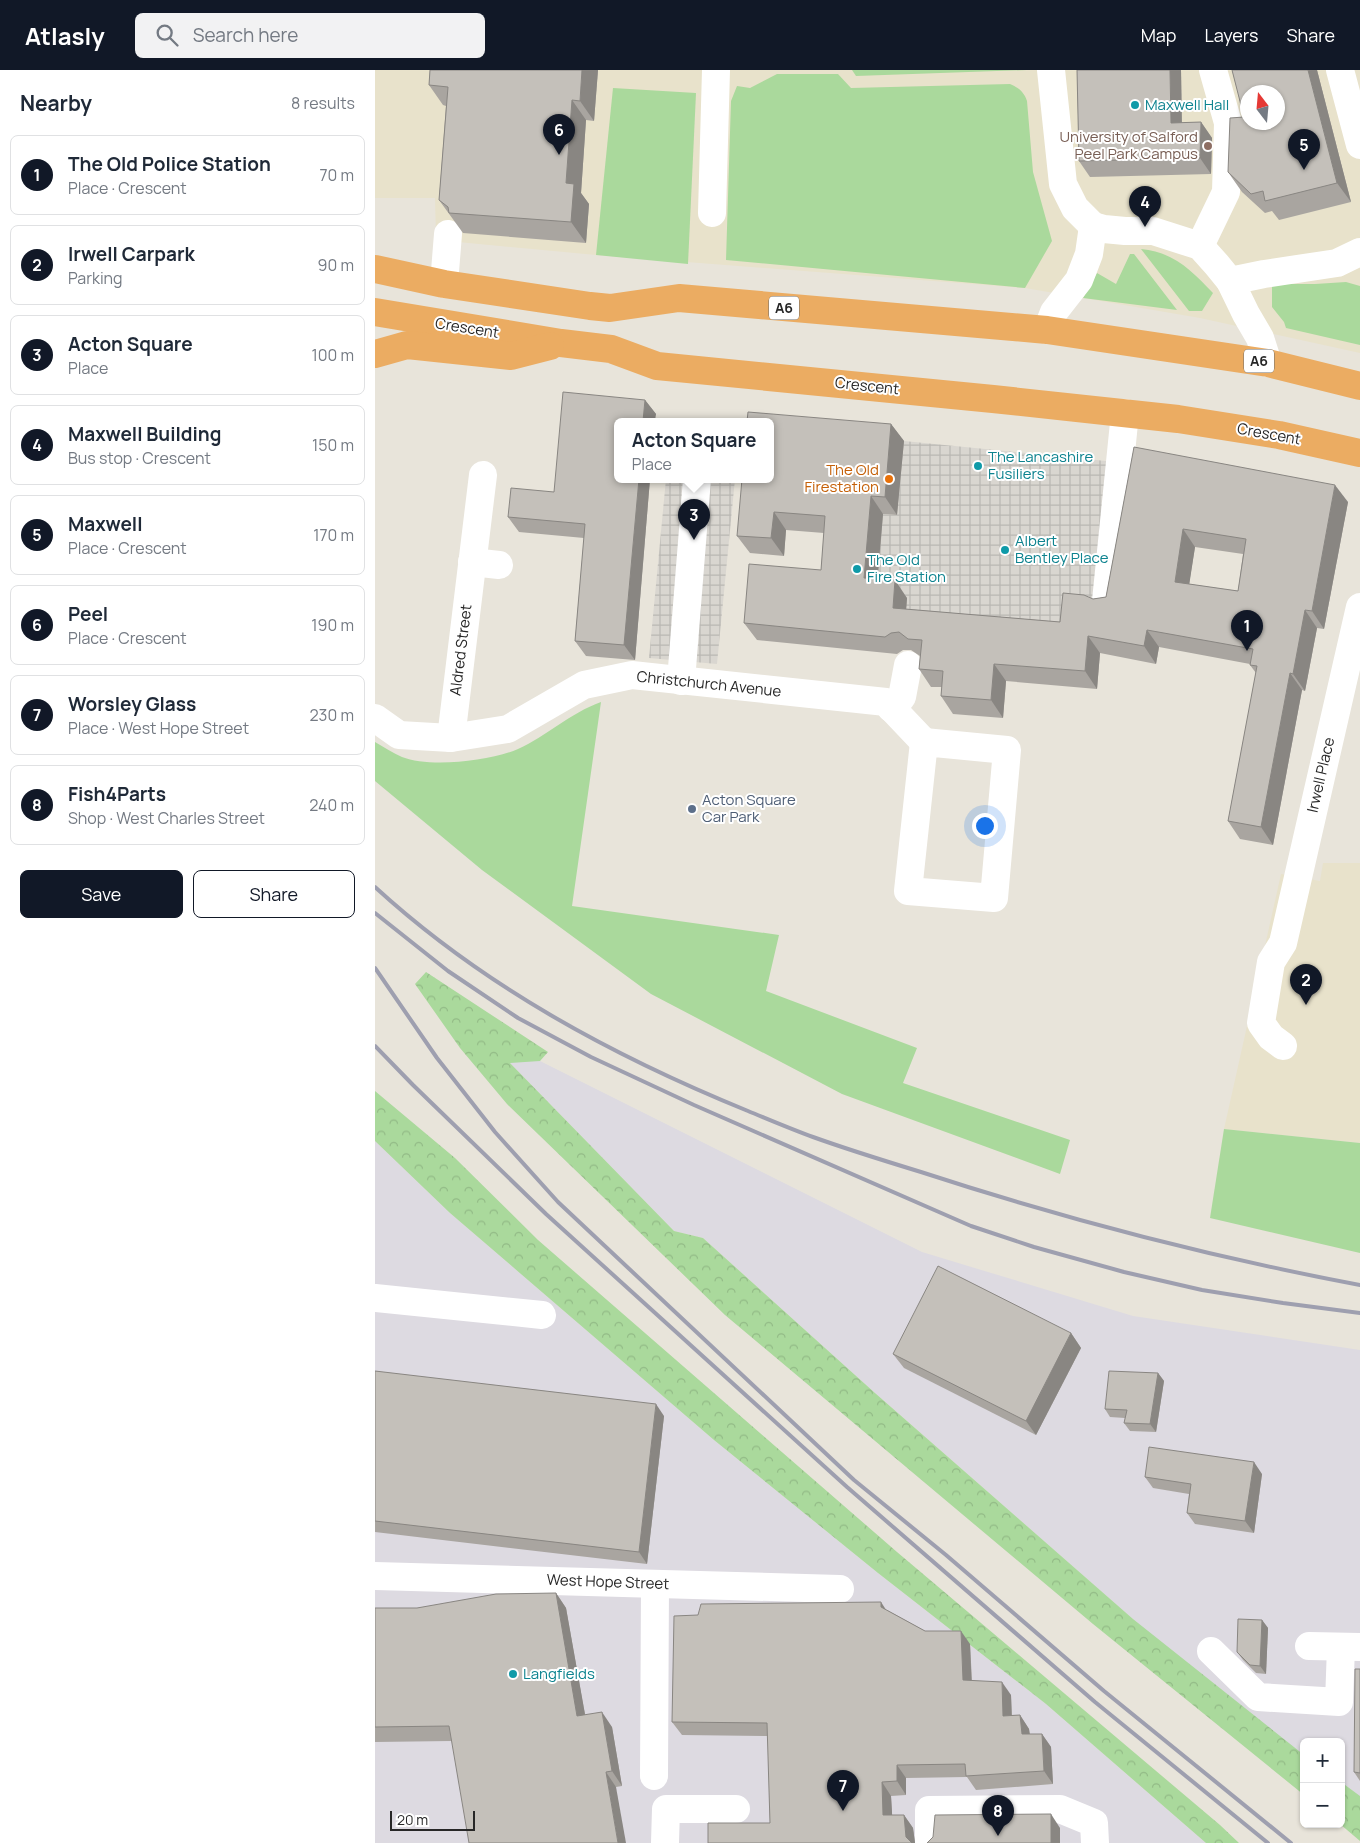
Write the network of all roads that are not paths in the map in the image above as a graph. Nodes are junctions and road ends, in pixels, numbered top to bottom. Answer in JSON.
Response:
{"nodes":[{"id":1,"x":717,"y":70,"type":"edge"},
{"id":2,"x":1051,"y":70,"type":"edge"},
{"id":3,"x":1213,"y":70,"type":"edge"},
{"id":4,"x":1340,"y":70,"type":"edge"},
{"id":5,"x":1360,"y":145,"type":"edge"},
{"id":6,"x":712,"y":213,"type":"dead end"},
{"id":7,"x":1093,"y":226,"type":"junction"},
{"id":8,"x":448,"y":234,"type":"edge"},
{"id":9,"x":1199,"y":246,"type":"junction"},
{"id":10,"x":1360,"y":252,"type":"edge"},
{"id":11,"x":375,"y":269,"type":"edge"},
{"id":12,"x":1230,"y":281,"type":"junction"},
{"id":13,"x":444,"y":284,"type":"junction"},
{"id":14,"x":375,"y":312,"type":"edge"},
{"id":15,"x":1047,"y":330,"type":"junction"},
{"id":16,"x":561,"y":343,"type":"junction"},
{"id":17,"x":375,"y":354,"type":"edge"},
{"id":18,"x":1268,"y":363,"type":"junction"},
{"id":19,"x":1360,"y":386,"type":"edge"},
{"id":20,"x":1125,"y":413,"type":"junction"},
{"id":21,"x":1360,"y":453,"type":"edge"},
{"id":22,"x":483,"y":475,"type":"dead end"},
{"id":23,"x":697,"y":483,"type":"edge"},
{"id":24,"x":472,"y":562,"type":"junction"},
{"id":25,"x":499,"y":565,"type":"dead end"},
{"id":26,"x":1106,"y":601,"type":"edge"},
{"id":27,"x":1360,"y":607,"type":"edge"},
{"id":28,"x":908,"y":664,"type":"edge"},
{"id":29,"x":681,"y":681,"type":"junction"},
{"id":30,"x":891,"y":708,"type":"junction"},
{"id":31,"x":375,"y":718,"type":"edge"},
{"id":32,"x":451,"y":738,"type":"junction"},
{"id":33,"x":924,"y":742,"type":"junction"},
{"id":34,"x":1283,"y":1046,"type":"dead end"},
{"id":35,"x":375,"y":1298,"type":"edge"},
{"id":36,"x":543,"y":1315,"type":"dead end"},
{"id":37,"x":375,"y":1576,"type":"edge"},
{"id":38,"x":655,"y":1584,"type":"junction"},
{"id":39,"x":840,"y":1589,"type":"dead end"},
{"id":40,"x":1309,"y":1646,"type":"dead end"},
{"id":41,"x":1350,"y":1647,"type":"edge"},
{"id":42,"x":1211,"y":1651,"type":"dead end"},
{"id":43,"x":654,"y":1776,"type":"dead end"},
{"id":44,"x":737,"y":1808,"type":"dead end"},
{"id":45,"x":1094,"y":1833,"type":"edge"},
{"id":46,"x":665,"y":1843,"type":"edge"},
{"id":47,"x":929,"y":1843,"type":"edge"}],
"edges":[{"from":1,"to":6,"type":"street"},
{"from":2,"to":7,"type":"street"},
{"from":3,"to":9,"type":"street"},
{"from":4,"to":5,"type":"street"},
{"from":7,"to":9,"type":"street"},
{"from":7,"to":15,"type":"street"},
{"from":8,"to":13,"type":"street"},
{"from":9,"to":12,"type":"street"},
{"from":10,"to":12,"type":"street"},
{"from":11,"to":13,"type":"highway","number":"A6"},
{"from":12,"to":18,"type":"street"},
{"from":13,"to":15,"type":"highway","number":"A6"},
{"from":14,"to":16,"type":"highway","name":"Crescent"},
{"from":15,"to":18,"type":"highway","number":"A6"},
{"from":16,"to":17,"type":"highway"},
{"from":16,"to":20,"type":"highway","name":"Crescent"},
{"from":18,"to":19,"type":"highway","number":"A6"},
{"from":20,"to":21,"type":"highway","name":"Crescent"},
{"from":20,"to":26,"type":"street"},
{"from":22,"to":24,"type":"street","name":"Aldred Street"},
{"from":23,"to":29,"type":"street"},
{"from":24,"to":25,"type":"street"},
{"from":24,"to":32,"type":"street","name":"Aldred Street"},
{"from":27,"to":34,"type":"street","name":"Irwell Place"},
{"from":28,"to":30,"type":"street"},
{"from":29,"to":30,"type":"street","name":"Christchurch Avenue"},
{"from":29,"to":32,"type":"street","name":"Christchurch Avenue"},
{"from":30,"to":33,"type":"street","name":"Christchurch Avenue"},
{"from":31,"to":32,"type":"street","name":"Christchurch Avenue"},
{"from":33,"to":33,"type":"street"},
{"from":35,"to":36,"type":"street"},
{"from":37,"to":38,"type":"street","name":"West Hope Street"},
{"from":38,"to":39,"type":"street","name":"West Hope Street"},
{"from":38,"to":43,"type":"street"},
{"from":40,"to":41,"type":"street"},
{"from":41,"to":42,"type":"street"},
{"from":44,"to":46,"type":"street"},
{"from":45,"to":47,"type":"street"}]}
